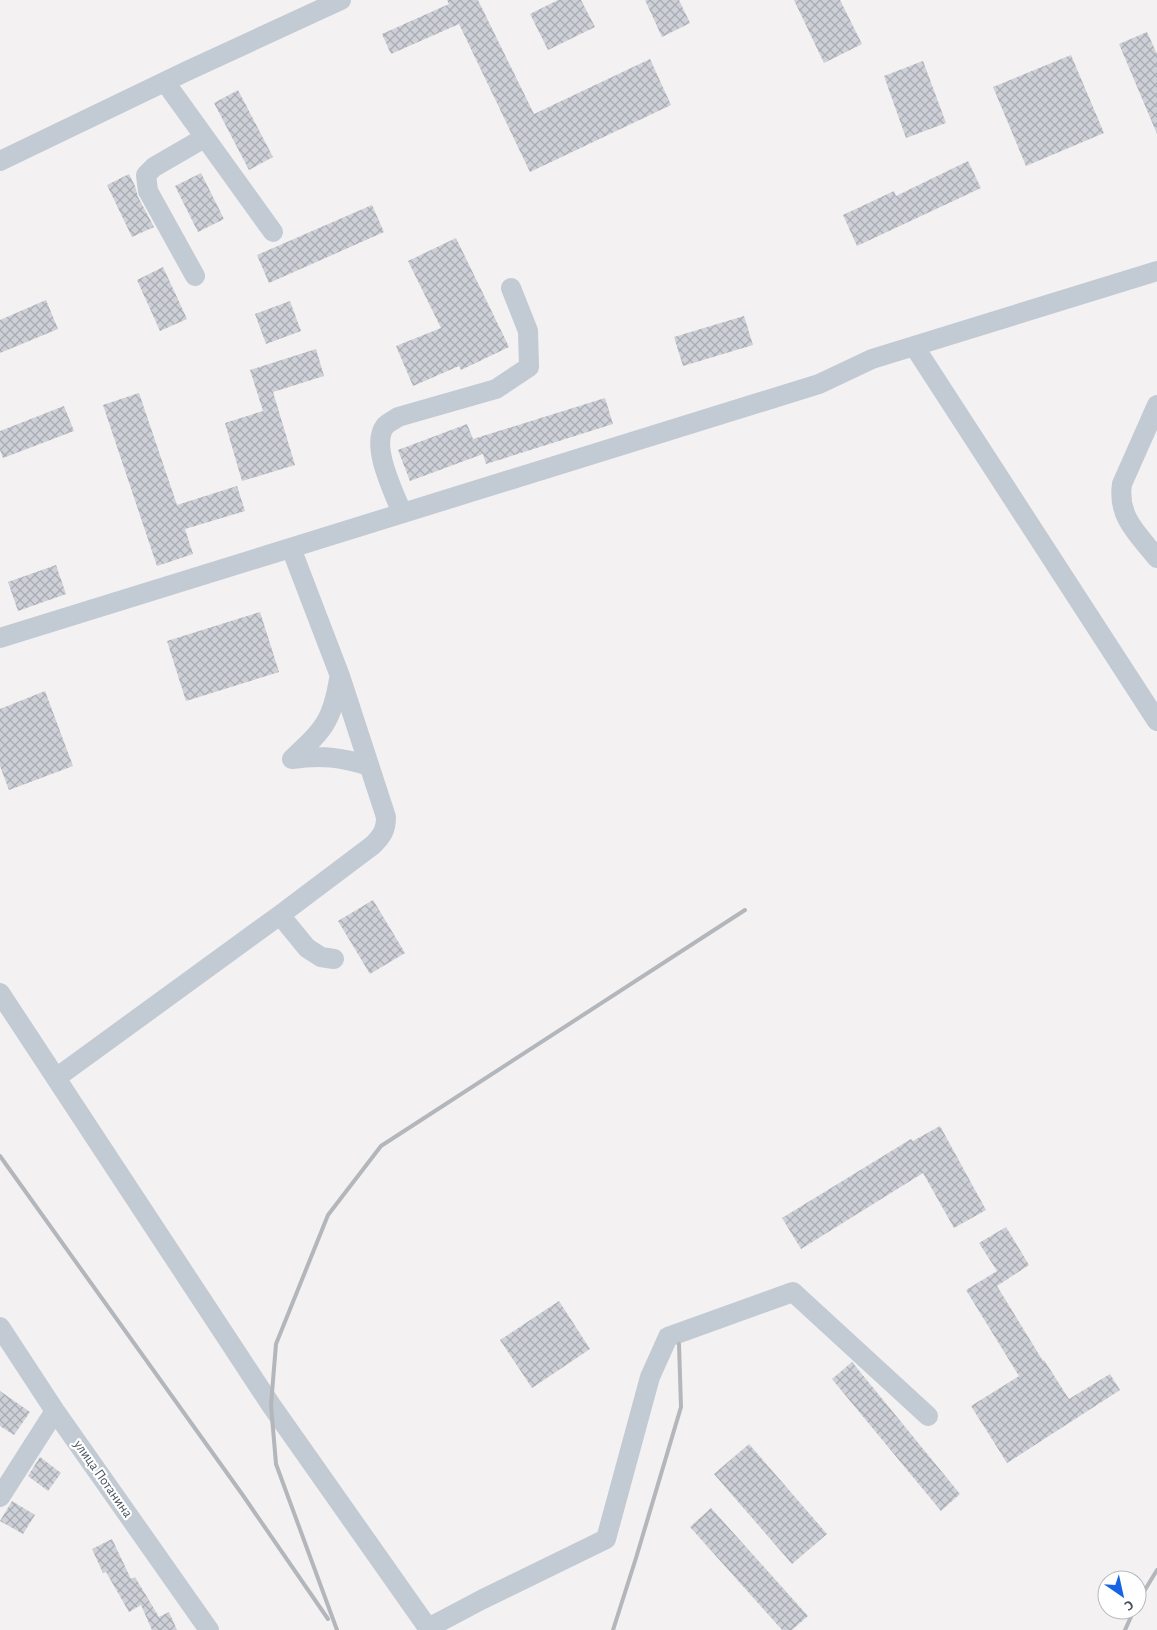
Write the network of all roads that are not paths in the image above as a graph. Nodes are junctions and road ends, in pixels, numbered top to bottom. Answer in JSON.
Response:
{"nodes":[{"id":1,"x":342,"y":0,"type":"edge"},
{"id":2,"x":166,"y":82,"type":"junction"},
{"id":3,"x":204,"y":138,"type":"junction"},
{"id":4,"x":0,"y":162,"type":"edge"},
{"id":5,"x":273,"y":232,"type":"dead end"},
{"id":6,"x":1157,"y":271,"type":"edge"},
{"id":7,"x":195,"y":276,"type":"dead end"},
{"id":8,"x":511,"y":288,"type":"dead end"},
{"id":9,"x":914,"y":346,"type":"junction"},
{"id":10,"x":1157,"y":406,"type":"edge"},
{"id":11,"x":402,"y":513,"type":"junction"},
{"id":12,"x":291,"y":548,"type":"junction"},
{"id":13,"x":1157,"y":558,"type":"edge"},
{"id":14,"x":0,"y":638,"type":"edge"},
{"id":15,"x":340,"y":676,"type":"junction"},
{"id":16,"x":1154,"y":712,"type":"edge"},
{"id":17,"x":369,"y":766,"type":"junction"},
{"id":18,"x":280,"y":915,"type":"junction"},
{"id":19,"x":334,"y":958,"type":"dead end"},
{"id":20,"x":0,"y":993,"type":"edge"},
{"id":21,"x":56,"y":1078,"type":"junction"},
{"id":22,"x":0,"y":1327,"type":"edge"},
{"id":23,"x":55,"y":1411,"type":"junction"},
{"id":24,"x":928,"y":1416,"type":"dead end"},
{"id":25,"x":0,"y":1497,"type":"edge"},
{"id":26,"x":209,"y":1630,"type":"edge"}],
"edges":[{"from":1,"to":2,"type":"street"},
{"from":2,"to":3,"type":"street"},
{"from":2,"to":4,"type":"street"},
{"from":3,"to":5,"type":"street"},
{"from":3,"to":7,"type":"street"},
{"from":6,"to":9,"type":"street"},
{"from":8,"to":11,"type":"street"},
{"from":9,"to":11,"type":"street"},
{"from":9,"to":16,"type":"street"},
{"from":10,"to":13,"type":"street"},
{"from":11,"to":12,"type":"street"},
{"from":12,"to":14,"type":"street"},
{"from":12,"to":15,"type":"street"},
{"from":15,"to":17,"type":"street"},
{"from":15,"to":17,"type":"street"},
{"from":17,"to":18,"type":"street"},
{"from":18,"to":19,"type":"street"},
{"from":18,"to":21,"type":"street"},
{"from":20,"to":21,"type":"street"},
{"from":21,"to":24,"type":"street"},
{"from":22,"to":23,"type":"street","name":"улица Потанина"},
{"from":23,"to":25,"type":"street"},
{"from":23,"to":26,"type":"street","name":"улица Потанина"}]}
